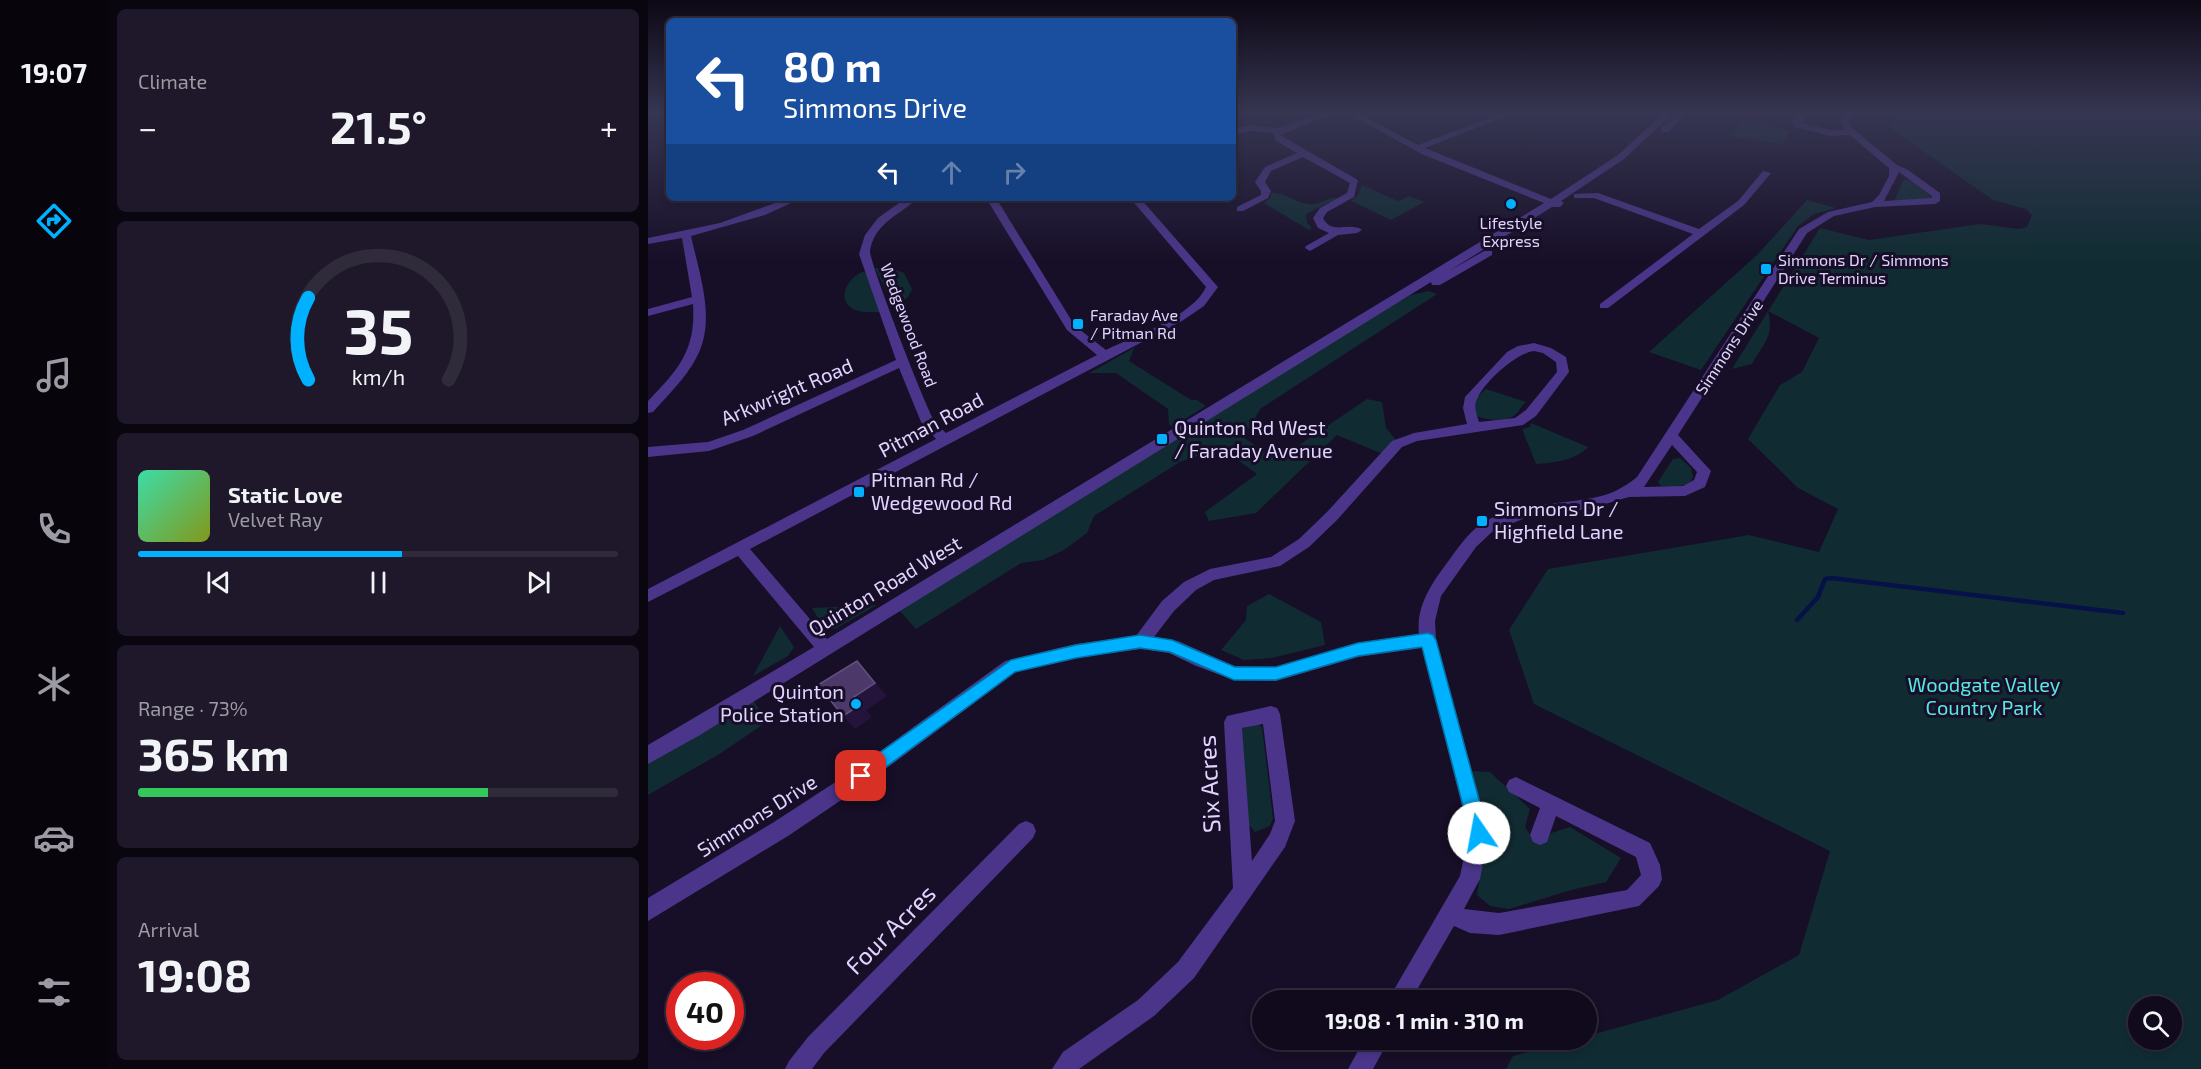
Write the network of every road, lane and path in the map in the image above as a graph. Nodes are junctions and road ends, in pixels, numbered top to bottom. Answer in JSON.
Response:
{"nodes":[{"id":1,"x":1284,"y":162,"type":"edge"},
{"id":2,"x":1320,"y":162,"type":"edge"},
{"id":3,"x":1452,"y":162,"type":"edge"},
{"id":4,"x":1615,"y":162,"type":"edge"},
{"id":5,"x":1628,"y":162,"type":"edge"},
{"id":6,"x":1888,"y":162,"type":"edge"},
{"id":7,"x":1894,"y":167,"type":"junction"},
{"id":8,"x":1766,"y":173,"type":"dead end"},
{"id":9,"x":1595,"y":189,"type":"junction"},
{"id":10,"x":1574,"y":195,"type":"junction"},
{"id":11,"x":791,"y":201,"type":"edge"},
{"id":12,"x":908,"y":201,"type":"edge"},
{"id":13,"x":993,"y":201,"type":"edge"},
{"id":14,"x":1138,"y":201,"type":"edge"},
{"id":15,"x":1553,"y":202,"type":"junction"},
{"id":16,"x":1254,"y":204,"type":"junction"},
{"id":17,"x":1875,"y":204,"type":"junction"},
{"id":18,"x":1240,"y":208,"type":"dead end"},
{"id":19,"x":1268,"y":210,"type":"dead end"},
{"id":20,"x":1357,"y":230,"type":"dead end"},
{"id":21,"x":1335,"y":232,"type":"junction"},
{"id":22,"x":1700,"y":234,"type":"junction"},
{"id":23,"x":686,"y":235,"type":"junction"},
{"id":24,"x":648,"y":241,"type":"edge"},
{"id":25,"x":1310,"y":248,"type":"dead end"},
{"id":26,"x":698,"y":299,"type":"junction"},
{"id":27,"x":1389,"y":302,"type":"junction"},
{"id":28,"x":1604,"y":306,"type":"dead end"},
{"id":29,"x":648,"y":313,"type":"edge"},
{"id":30,"x":1105,"y":356,"type":"junction"},
{"id":31,"x":903,"y":362,"type":"junction"},
{"id":32,"x":648,"y":409,"type":"edge"},
{"id":33,"x":1475,"y":427,"type":"junction"},
{"id":34,"x":1672,"y":437,"type":"junction"},
{"id":35,"x":946,"y":441,"type":"junction"},
{"id":36,"x":648,"y":452,"type":"edge"},
{"id":37,"x":1630,"y":492,"type":"junction"},
{"id":38,"x":741,"y":549,"type":"junction"},
{"id":39,"x":648,"y":596,"type":"edge"},
{"id":40,"x":1428,"y":640,"type":"junction"},
{"id":41,"x":1140,"y":642,"type":"junction"},
{"id":42,"x":825,"y":648,"type":"junction"},
{"id":43,"x":648,"y":755,"type":"edge"},
{"id":44,"x":1516,"y":786,"type":"dead end"},
{"id":45,"x":1551,"y":804,"type":"junction"},
{"id":46,"x":1026,"y":831,"type":"dead end"},
{"id":47,"x":1540,"y":834,"type":"dead end"},
{"id":48,"x":1244,"y":891,"type":"junction"},
{"id":49,"x":648,"y":910,"type":"edge"},
{"id":50,"x":1450,"y":914,"type":"junction"},
{"id":51,"x":1405,"y":990,"type":"edge"},
{"id":52,"x":1371,"y":1050,"type":"edge"},
{"id":53,"x":797,"y":1069,"type":"edge"},
{"id":54,"x":1064,"y":1069,"type":"edge"},
{"id":55,"x":1359,"y":1069,"type":"edge"}],
"edges":[{"from":1,"to":16,"type":"street"},
{"from":2,"to":21,"type":"street"},
{"from":3,"to":15,"type":"street"},
{"from":4,"to":10,"type":"street","name":"Quinton Road West"},
{"from":5,"to":9,"type":"street","name":"Quinton Road West"},
{"from":6,"to":7,"type":"street","name":"Simmons Drive"},
{"from":7,"to":17,"type":"street"},
{"from":7,"to":17,"type":"street","name":"Simmons Drive"},
{"from":8,"to":22,"type":"street"},
{"from":9,"to":10,"type":"street","name":"Quinton Road West"},
{"from":9,"to":22,"type":"street"},
{"from":10,"to":15,"type":"street","name":"Quinton Road West"},
{"from":10,"to":27,"type":"street","name":"Quinton Road West"},
{"from":11,"to":23,"type":"street"},
{"from":12,"to":31,"type":"street","name":"Wedgewood Road"},
{"from":13,"to":30,"type":"street"},
{"from":14,"to":30,"type":"street","name":"Pitman Road"},
{"from":15,"to":27,"type":"street","name":"Quinton Road West"},
{"from":16,"to":18,"type":"street"},
{"from":16,"to":19,"type":"street"},
{"from":17,"to":34,"type":"street","name":"Simmons Drive"},
{"from":20,"to":21,"type":"street"},
{"from":21,"to":25,"type":"street"},
{"from":22,"to":28,"type":"street"},
{"from":23,"to":24,"type":"street"},
{"from":23,"to":26,"type":"street"},
{"from":26,"to":29,"type":"street"},
{"from":26,"to":32,"type":"street"},
{"from":27,"to":42,"type":"street","name":"Quinton Road West"},
{"from":30,"to":35,"type":"street","name":"Pitman Road"},
{"from":31,"to":35,"type":"street","name":"Wedgewood Road"},
{"from":31,"to":36,"type":"street","name":"Arkwright Road"},
{"from":33,"to":33,"type":"street"},
{"from":33,"to":41,"type":"street"},
{"from":34,"to":37,"type":"street","name":"Simmons Drive"},
{"from":34,"to":37,"type":"street"},
{"from":35,"to":38,"type":"street","name":"Pitman Road"},
{"from":37,"to":40,"type":"street"},
{"from":38,"to":39,"type":"street","name":"Pitman Road"},
{"from":38,"to":42,"type":"street"},
{"from":40,"to":41,"type":"street","name":"Simmons Drive"},
{"from":40,"to":50,"type":"street"},
{"from":41,"to":49,"type":"street","name":"Simmons Drive"},
{"from":42,"to":43,"type":"street","name":"Quinton Road West"},
{"from":44,"to":45,"type":"street"},
{"from":45,"to":47,"type":"street"},
{"from":45,"to":50,"type":"street"},
{"from":46,"to":53,"type":"street","name":"Four Acres"},
{"from":48,"to":48,"type":"street","name":"Six Acres"},
{"from":48,"to":54,"type":"street","name":"Six Acres"},
{"from":50,"to":51,"type":"street"},
{"from":52,"to":55,"type":"street"}]}
